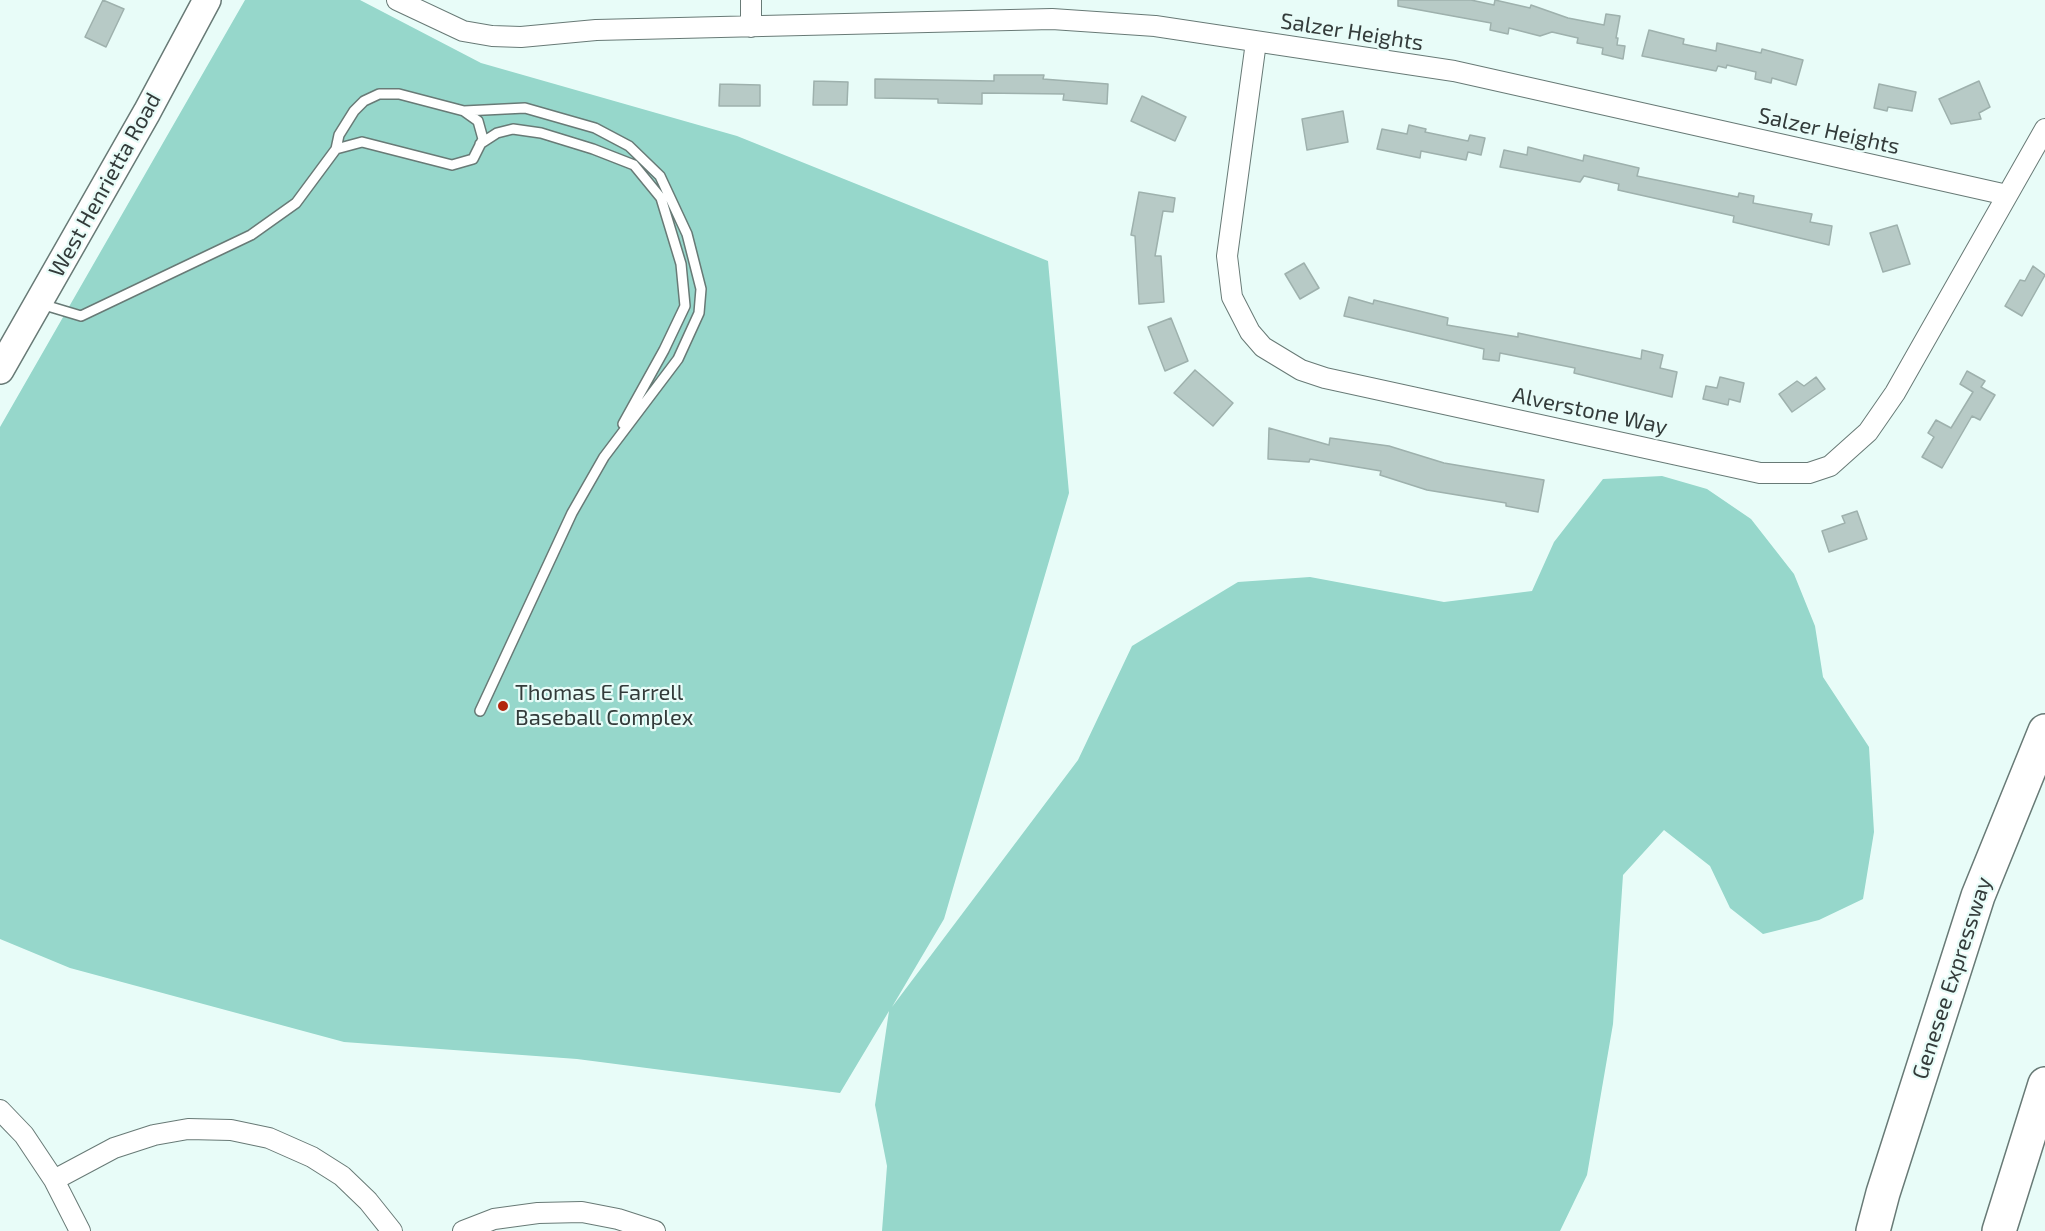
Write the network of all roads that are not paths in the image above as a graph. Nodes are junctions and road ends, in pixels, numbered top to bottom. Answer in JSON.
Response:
{"nodes":[{"id":1,"x":207,"y":0,"type":"edge"},
{"id":2,"x":397,"y":0,"type":"edge"},
{"id":3,"x":751,"y":0,"type":"edge"},
{"id":4,"x":752,"y":27,"type":"junction"},
{"id":5,"x":1256,"y":42,"type":"junction"},
{"id":6,"x":464,"y":111,"type":"junction"},
{"id":7,"x":2045,"y":129,"type":"edge"},
{"id":8,"x":480,"y":144,"type":"junction"},
{"id":9,"x":336,"y":149,"type":"junction"},
{"id":10,"x":2007,"y":195,"type":"junction"},
{"id":11,"x":38,"y":303,"type":"junction"},
{"id":12,"x":0,"y":370,"type":"edge"},
{"id":13,"x":604,"y":458,"type":"junction"},
{"id":14,"x":480,"y":711,"type":"dead end"},
{"id":15,"x":2045,"y":730,"type":"edge"},
{"id":16,"x":2045,"y":1084,"type":"edge"},
{"id":17,"x":0,"y":1110,"type":"edge"},
{"id":18,"x":54,"y":1180,"type":"junction"},
{"id":19,"x":80,"y":1231,"type":"edge"},
{"id":20,"x":392,"y":1231,"type":"edge"},
{"id":21,"x":463,"y":1231,"type":"edge"},
{"id":22,"x":655,"y":1231,"type":"edge"},
{"id":23,"x":1873,"y":1231,"type":"edge"},
{"id":24,"x":1999,"y":1231,"type":"edge"}],
"edges":[{"from":1,"to":11,"type":"main road","name":"West Henrietta Road"},
{"from":2,"to":4,"type":"street","name":"Salzer Heights"},
{"from":3,"to":4,"type":"street"},
{"from":4,"to":5,"type":"street","name":"Salzer Heights"},
{"from":5,"to":10,"type":"street","name":"Salzer Heights"},
{"from":5,"to":10,"type":"street","name":"Alverstone Way"},
{"from":6,"to":8,"type":"lane"},
{"from":6,"to":9,"type":"lane"},
{"from":6,"to":13,"type":"lane"},
{"from":7,"to":10,"type":"street","name":"Alverstone Way"},
{"from":8,"to":9,"type":"lane"},
{"from":8,"to":13,"type":"lane"},
{"from":9,"to":11,"type":"lane"},
{"from":11,"to":12,"type":"main road","name":"West Henrietta Road"},
{"from":13,"to":14,"type":"lane"},
{"from":15,"to":23,"type":"highway","name":"Genesee Expressway"},
{"from":16,"to":24,"type":"highway"},
{"from":17,"to":18,"type":"street"},
{"from":18,"to":19,"type":"street"},
{"from":18,"to":20,"type":"street"},
{"from":21,"to":22,"type":"street"}]}
